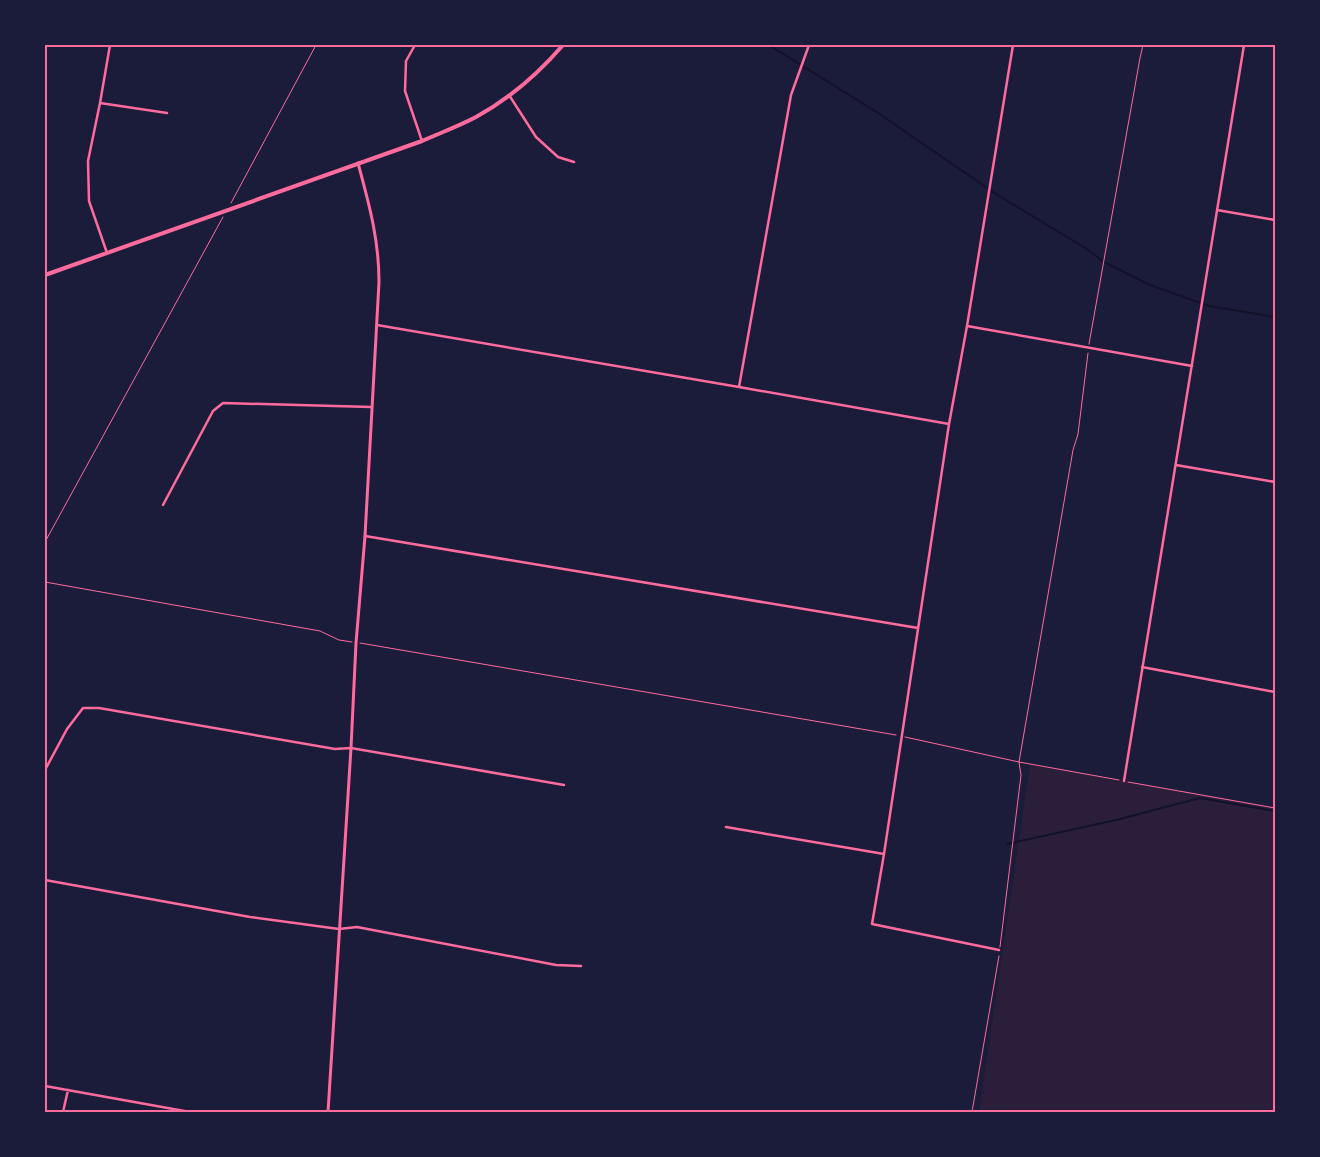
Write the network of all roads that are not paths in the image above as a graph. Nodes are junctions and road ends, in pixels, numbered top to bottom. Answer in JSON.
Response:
{"nodes":[{"id":1,"x":110,"y":45,"type":"edge"},
{"id":2,"x":415,"y":45,"type":"edge"},
{"id":3,"x":563,"y":45,"type":"edge"},
{"id":4,"x":809,"y":45,"type":"edge"},
{"id":5,"x":1013,"y":45,"type":"edge"},
{"id":6,"x":1244,"y":45,"type":"edge"},
{"id":7,"x":509,"y":95,"type":"junction"},
{"id":8,"x":100,"y":103,"type":"junction"},
{"id":9,"x":166,"y":113,"type":"dead end"},
{"id":10,"x":422,"y":140,"type":"junction"},
{"id":11,"x":358,"y":162,"type":"junction"},
{"id":12,"x":574,"y":162,"type":"dead end"},
{"id":13,"x":1217,"y":210,"type":"junction"},
{"id":14,"x":1275,"y":220,"type":"edge"},
{"id":15,"x":106,"y":253,"type":"junction"},
{"id":16,"x":45,"y":275,"type":"edge"},
{"id":17,"x":377,"y":325,"type":"junction"},
{"id":18,"x":967,"y":326,"type":"junction"},
{"id":19,"x":1192,"y":366,"type":"junction"},
{"id":20,"x":739,"y":387,"type":"junction"},
{"id":21,"x":371,"y":407,"type":"junction"},
{"id":22,"x":949,"y":424,"type":"junction"},
{"id":23,"x":1176,"y":465,"type":"junction"},
{"id":24,"x":1275,"y":482,"type":"edge"},
{"id":25,"x":163,"y":505,"type":"dead end"},
{"id":26,"x":365,"y":536,"type":"junction"},
{"id":27,"x":918,"y":628,"type":"junction"},
{"id":28,"x":1142,"y":667,"type":"junction"},
{"id":29,"x":1275,"y":692,"type":"edge"},
{"id":30,"x":351,"y":748,"type":"junction"},
{"id":31,"x":45,"y":770,"type":"edge"},
{"id":32,"x":1124,"y":781,"type":"road end"},
{"id":33,"x":564,"y":785,"type":"dead end"},
{"id":34,"x":726,"y":827,"type":"dead end"},
{"id":35,"x":884,"y":854,"type":"junction"},
{"id":36,"x":45,"y":880,"type":"edge"},
{"id":37,"x":339,"y":929,"type":"junction"},
{"id":38,"x":1000,"y":950,"type":"road end"},
{"id":39,"x":581,"y":966,"type":"dead end"},
{"id":40,"x":45,"y":1086,"type":"edge"},
{"id":41,"x":68,"y":1090,"type":"junction"},
{"id":42,"x":63,"y":1112,"type":"edge"},
{"id":43,"x":190,"y":1112,"type":"edge"},
{"id":44,"x":328,"y":1112,"type":"edge"}],
"edges":[{"from":1,"to":8,"type":"street"},
{"from":2,"to":10,"type":"street"},
{"from":3,"to":7,"type":"main road"},
{"from":4,"to":20,"type":"street"},
{"from":5,"to":18,"type":"street"},
{"from":6,"to":13,"type":"street"},
{"from":7,"to":10,"type":"main road"},
{"from":7,"to":12,"type":"street"},
{"from":8,"to":9,"type":"street"},
{"from":8,"to":15,"type":"street"},
{"from":10,"to":11,"type":"main road"},
{"from":11,"to":15,"type":"main road"},
{"from":11,"to":17,"type":"street"},
{"from":13,"to":14,"type":"street"},
{"from":13,"to":19,"type":"street"},
{"from":15,"to":16,"type":"main road"},
{"from":17,"to":20,"type":"street"},
{"from":17,"to":21,"type":"street"},
{"from":18,"to":19,"type":"street"},
{"from":18,"to":22,"type":"street"},
{"from":19,"to":23,"type":"street"},
{"from":20,"to":22,"type":"street"},
{"from":21,"to":25,"type":"street"},
{"from":21,"to":26,"type":"street"},
{"from":22,"to":27,"type":"street"},
{"from":23,"to":24,"type":"street"},
{"from":23,"to":28,"type":"street"},
{"from":26,"to":27,"type":"street"},
{"from":26,"to":30,"type":"street"},
{"from":27,"to":35,"type":"street"},
{"from":28,"to":29,"type":"street"},
{"from":28,"to":32,"type":"street"},
{"from":30,"to":31,"type":"street"},
{"from":30,"to":33,"type":"street"},
{"from":30,"to":37,"type":"street"},
{"from":34,"to":35,"type":"street"},
{"from":35,"to":38,"type":"street"},
{"from":36,"to":37,"type":"street"},
{"from":37,"to":39,"type":"street"},
{"from":37,"to":44,"type":"street"},
{"from":40,"to":41,"type":"street"},
{"from":41,"to":42,"type":"street"},
{"from":41,"to":43,"type":"street"}]}
